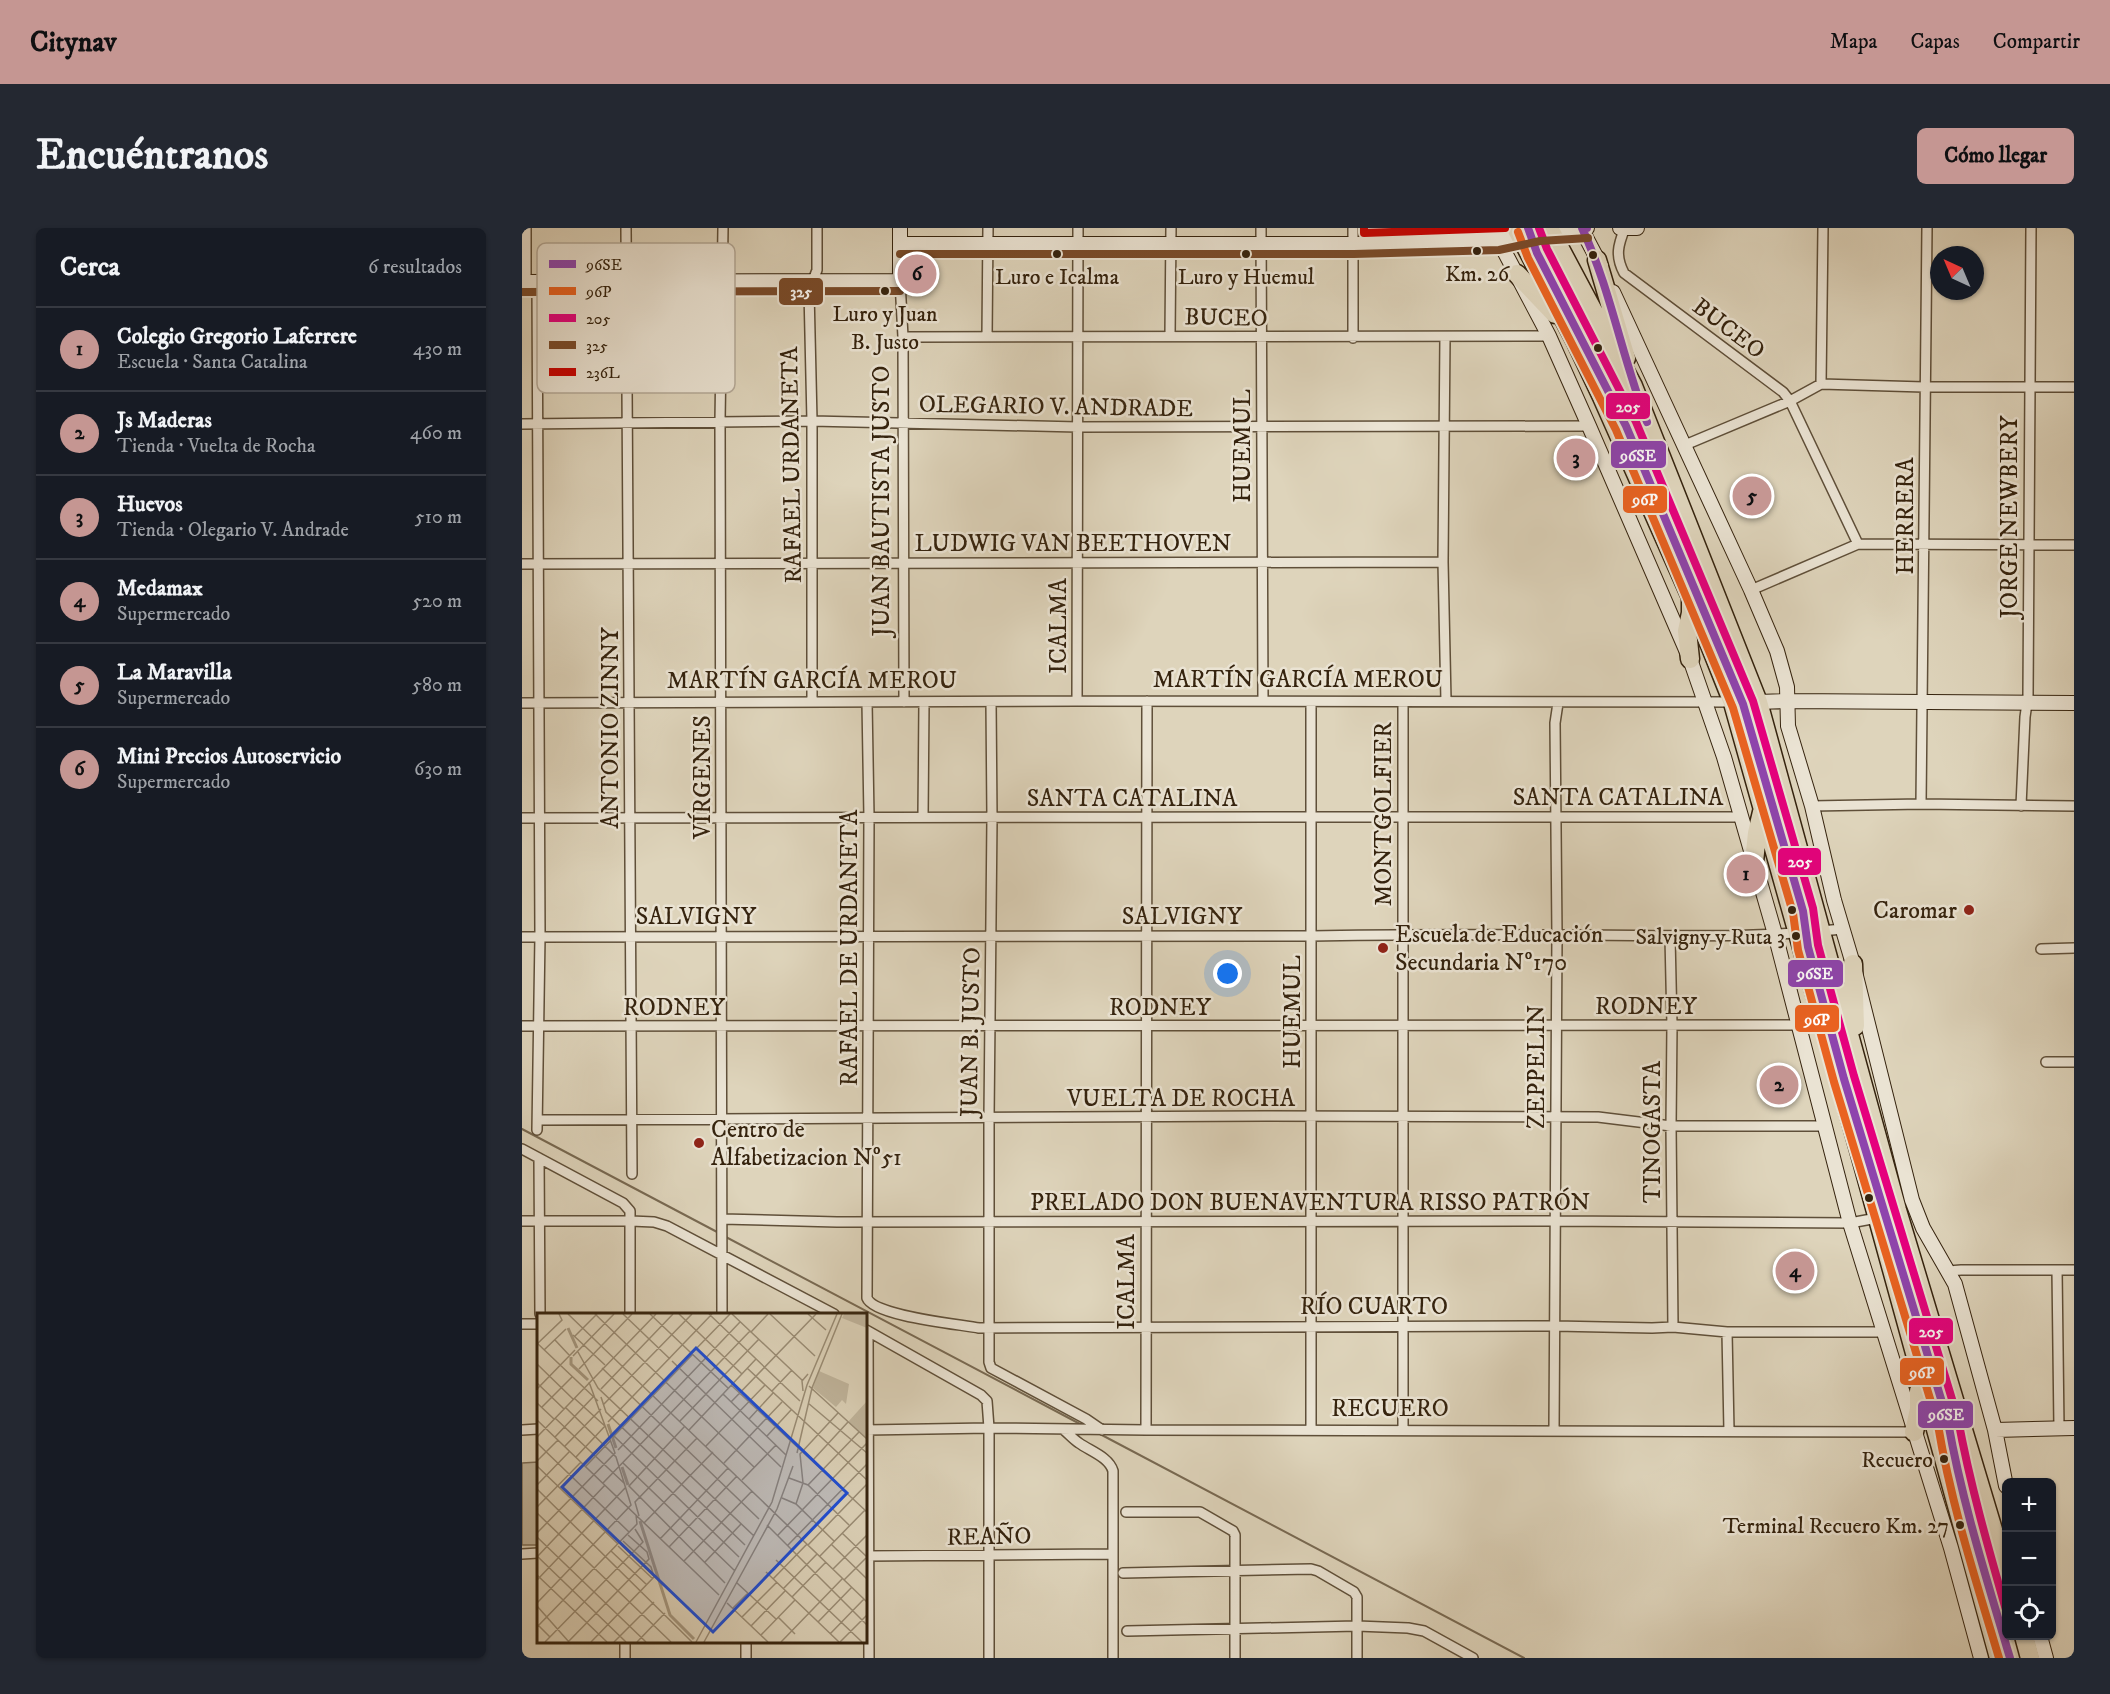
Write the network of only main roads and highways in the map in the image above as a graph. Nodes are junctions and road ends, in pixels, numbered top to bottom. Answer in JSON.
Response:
{"nodes":[{"id":1,"x":1549,"y":229,"type":"edge"},
{"id":2,"x":1519,"y":232,"type":"edge"},
{"id":3,"x":1597,"y":260,"type":"road end"},
{"id":4,"x":1517,"y":274,"type":"road end"},
{"id":5,"x":1571,"y":332,"type":"junction"},
{"id":6,"x":1633,"y":386,"type":"junction"},
{"id":7,"x":1690,"y":595,"type":"junction"},
{"id":8,"x":1690,"y":659,"type":"road end"},
{"id":9,"x":1763,"y":810,"type":"junction"},
{"id":10,"x":1754,"y":862,"type":"road end"},
{"id":11,"x":1852,"y":964,"type":"road end"},
{"id":12,"x":1856,"y":1058,"type":"junction"},
{"id":13,"x":1919,"y":1368,"type":"junction"},
{"id":14,"x":1914,"y":1432,"type":"road end"},
{"id":15,"x":2002,"y":1556,"type":"edge"},
{"id":16,"x":2026,"y":1640,"type":"edge"},
{"id":17,"x":2032,"y":1640,"type":"edge"},
{"id":18,"x":1999,"y":1658,"type":"edge"},
{"id":19,"x":2032,"y":1658,"type":"edge"}],
"edges":[{"from":1,"to":6,"type":"highway"},
{"from":2,"to":5,"type":"highway"},
{"from":3,"to":6,"type":"highway"},
{"from":4,"to":5,"type":"highway"},
{"from":5,"to":7,"type":"highway"},
{"from":6,"to":12,"type":"highway"},
{"from":7,"to":8,"type":"highway"},
{"from":7,"to":9,"type":"highway"},
{"from":9,"to":10,"type":"highway"},
{"from":9,"to":13,"type":"highway"},
{"from":11,"to":12,"type":"highway"},
{"from":12,"to":15,"type":"highway"},
{"from":13,"to":14,"type":"highway"},
{"from":13,"to":18,"type":"highway"},
{"from":16,"to":19,"type":"highway"},
{"from":17,"to":19,"type":"highway"}]}
